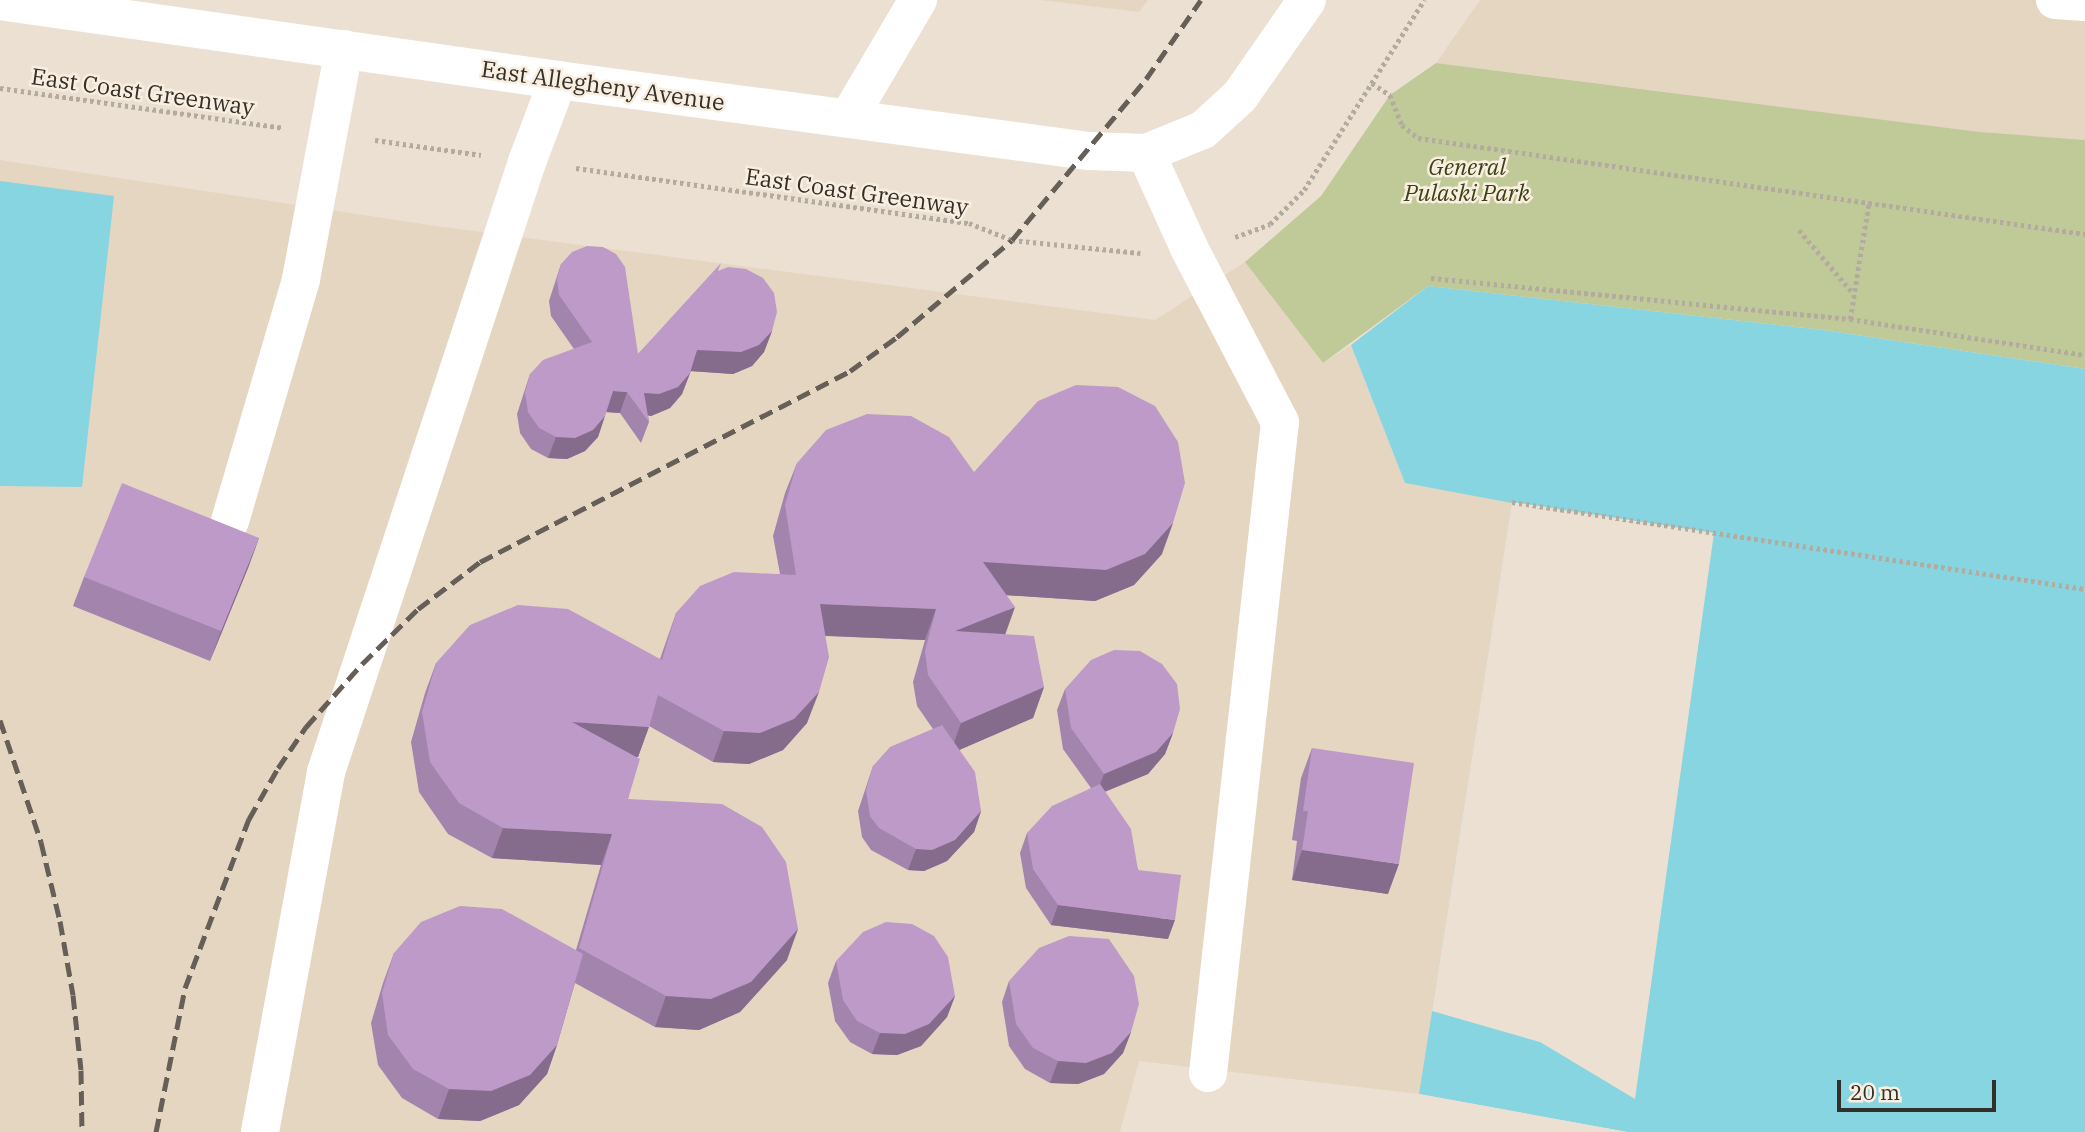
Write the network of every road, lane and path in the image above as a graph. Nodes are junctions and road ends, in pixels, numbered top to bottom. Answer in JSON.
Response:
{"nodes":[{"id":1,"x":918,"y":0,"type":"edge"},
{"id":2,"x":1307,"y":0,"type":"edge"},
{"id":3,"x":1424,"y":0,"type":"edge"},
{"id":4,"x":2056,"y":0,"type":"edge"},
{"id":5,"x":0,"y":1,"type":"edge"},
{"id":6,"x":2085,"y":2,"type":"edge"},
{"id":7,"x":344,"y":49,"type":"junction"},
{"id":8,"x":558,"y":80,"type":"junction"},
{"id":9,"x":1372,"y":83,"type":"junction"},
{"id":10,"x":0,"y":88,"type":"edge"},
{"id":11,"x":849,"y":117,"type":"junction"},
{"id":12,"x":282,"y":127,"type":"dead end"},
{"id":13,"x":376,"y":141,"type":"dead end"},
{"id":14,"x":448,"y":150,"type":"dead end"},
{"id":15,"x":1146,"y":153,"type":"junction"},
{"id":16,"x":598,"y":171,"type":"dead end"},
{"id":17,"x":1869,"y":202,"type":"junction"},
{"id":18,"x":1799,"y":230,"type":"dead end"},
{"id":19,"x":2085,"y":234,"type":"edge"},
{"id":20,"x":1231,"y":239,"type":"dead end"},
{"id":21,"x":1151,"y":254,"type":"dead end"},
{"id":22,"x":1430,"y":278,"type":"dead end"},
{"id":23,"x":1854,"y":294,"type":"junction"},
{"id":24,"x":1850,"y":319,"type":"junction"},
{"id":25,"x":2085,"y":355,"type":"edge"},
{"id":26,"x":1512,"y":502,"type":"dead end"},
{"id":27,"x":230,"y":521,"type":"dead end"},
{"id":28,"x":2085,"y":589,"type":"edge"},
{"id":29,"x":1208,"y":1073,"type":"dead end"},
{"id":30,"x":260,"y":1132,"type":"edge"}],
"edges":[{"from":1,"to":11,"type":"street"},
{"from":2,"to":15,"type":"street","name":"East Allegheny Avenue"},
{"from":3,"to":9,"type":"path"},
{"from":4,"to":6,"type":"street"},
{"from":5,"to":7,"type":"street","name":"East Allegheny Avenue"},
{"from":7,"to":8,"type":"street","name":"East Allegheny Avenue"},
{"from":7,"to":27,"type":"street"},
{"from":8,"to":11,"type":"street","name":"East Allegheny Avenue"},
{"from":8,"to":30,"type":"street"},
{"from":9,"to":17,"type":"path"},
{"from":9,"to":20,"type":"path"},
{"from":10,"to":12,"type":"path","name":"East Coast Greenway"},
{"from":11,"to":15,"type":"street","name":"East Allegheny Avenue"},
{"from":13,"to":14,"type":"path"},
{"from":15,"to":29,"type":"street"},
{"from":16,"to":21,"type":"path","name":"East Coast Greenway"},
{"from":17,"to":19,"type":"path"},
{"from":17,"to":23,"type":"path"},
{"from":18,"to":23,"type":"path"},
{"from":22,"to":24,"type":"path"},
{"from":23,"to":24,"type":"path"},
{"from":24,"to":25,"type":"path"},
{"from":26,"to":28,"type":"path"}]}
